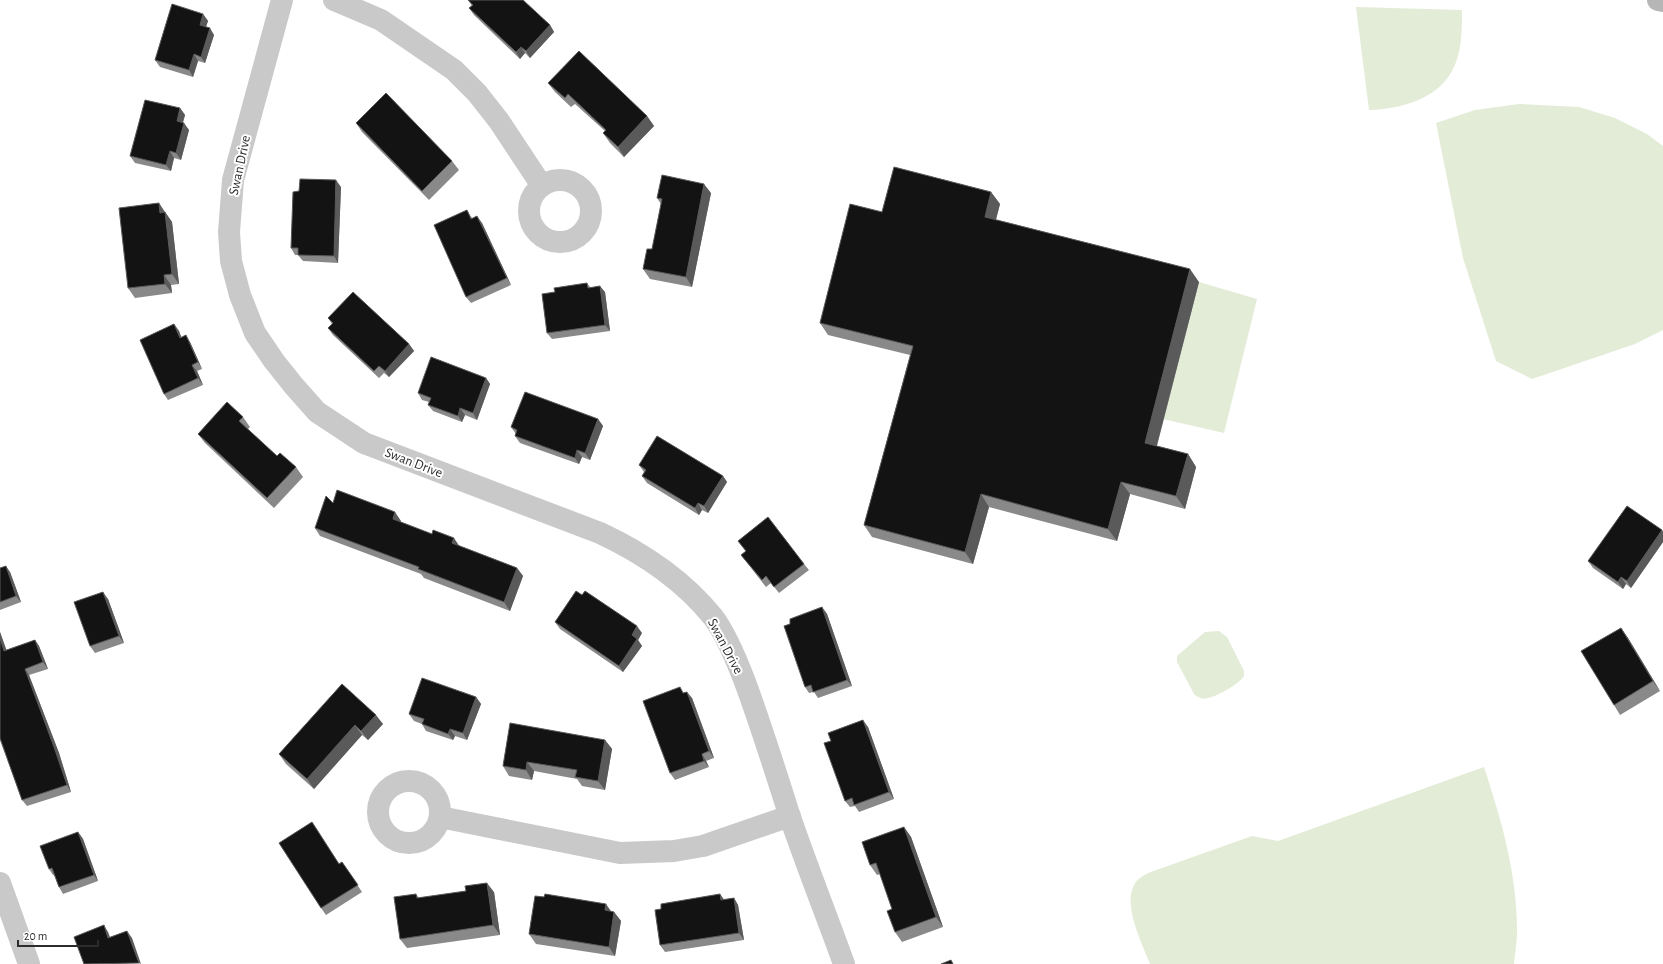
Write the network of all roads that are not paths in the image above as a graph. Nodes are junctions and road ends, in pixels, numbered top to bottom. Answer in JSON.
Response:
{"nodes":[{"id":1,"x":282,"y":0,"type":"edge"},
{"id":2,"x":334,"y":0,"type":"edge"},
{"id":3,"x":1658,"y":0,"type":"edge"},
{"id":4,"x":1663,"y":1,"type":"edge"},
{"id":5,"x":542,"y":186,"type":"dead end"},
{"id":6,"x":790,"y":816,"type":"junction"},
{"id":7,"x":440,"y":817,"type":"dead end"},
{"id":8,"x":0,"y":883,"type":"edge"},
{"id":9,"x":28,"y":964,"type":"edge"},
{"id":10,"x":844,"y":964,"type":"edge"}],
"edges":[{"from":1,"to":6,"type":"street","name":"Swan Drive"},
{"from":2,"to":5,"type":"street"},
{"from":3,"to":4,"type":"street"},
{"from":6,"to":7,"type":"street"},
{"from":6,"to":10,"type":"street","name":"Swan Drive"},
{"from":8,"to":9,"type":"street"}]}
